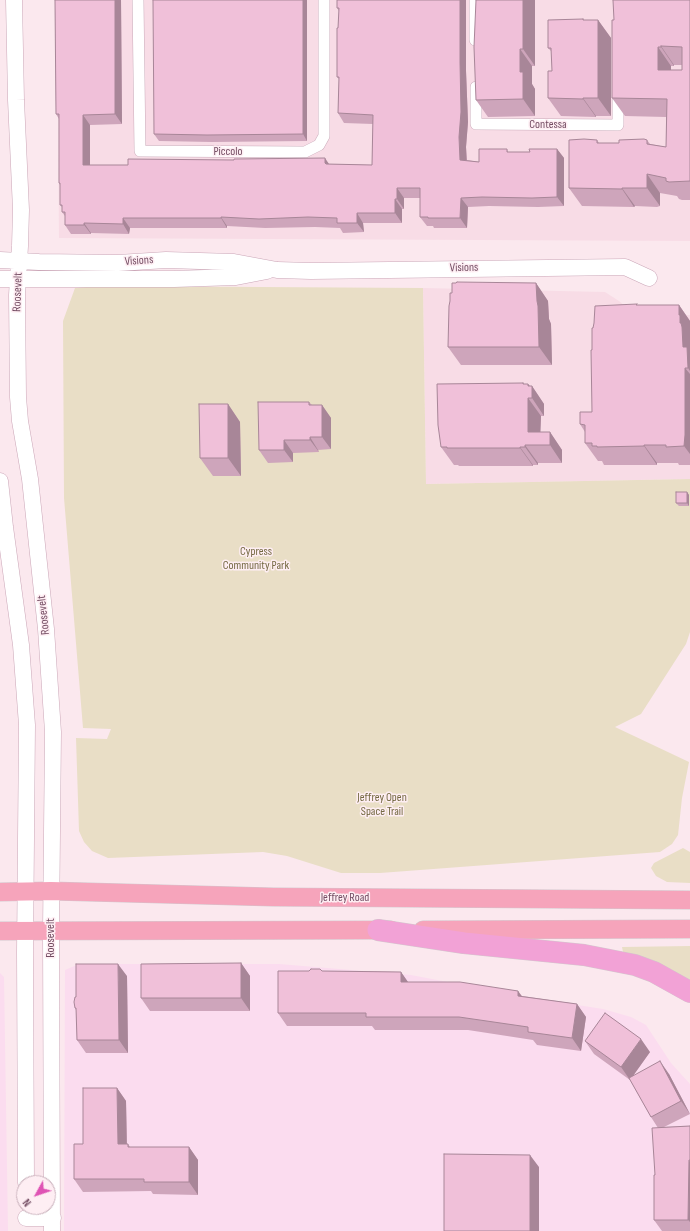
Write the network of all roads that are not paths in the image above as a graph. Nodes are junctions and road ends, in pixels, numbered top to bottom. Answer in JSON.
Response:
{"nodes":[{"id":1,"x":14,"y":0,"type":"edge"},
{"id":2,"x":138,"y":0,"type":"edge"},
{"id":3,"x":324,"y":0,"type":"edge"},
{"id":4,"x":475,"y":0,"type":"edge"},
{"id":5,"x":475,"y":51,"type":"edge"},
{"id":6,"x":476,"y":80,"type":"edge"},
{"id":7,"x":618,"y":81,"type":"edge"},
{"id":8,"x":0,"y":260,"type":"edge"},
{"id":9,"x":19,"y":261,"type":"junction"},
{"id":10,"x":276,"y":270,"type":"junction"},
{"id":11,"x":649,"y":278,"type":"dead end"},
{"id":12,"x":0,"y":279,"type":"edge"},
{"id":13,"x":18,"y":279,"type":"junction"},
{"id":14,"x":0,"y":481,"type":"edge"},
{"id":15,"x":52,"y":891,"type":"junction"},
{"id":16,"x":0,"y":892,"type":"edge"},
{"id":17,"x":26,"y":892,"type":"junction"},
{"id":18,"x":690,"y":900,"type":"edge"},
{"id":19,"x":690,"y":929,"type":"edge"},
{"id":20,"x":378,"y":930,"type":"junction"},
{"id":21,"x":0,"y":931,"type":"edge"},
{"id":22,"x":26,"y":931,"type":"junction"},
{"id":23,"x":51,"y":931,"type":"junction"},
{"id":24,"x":690,"y":992,"type":"edge"},
{"id":25,"x":26,"y":1175,"type":"edge"},
{"id":26,"x":26,"y":1219,"type":"edge"},
{"id":27,"x":52,"y":1224,"type":"edge"}],
"edges":[{"from":1,"to":9,"type":"street","name":"Roosevelt"},
{"from":2,"to":3,"type":"street","name":"Piccolo"},
{"from":4,"to":5,"type":"street"},
{"from":6,"to":7,"type":"street","name":"Contessa"},
{"from":8,"to":9,"type":"street","name":"Visions"},
{"from":9,"to":10,"type":"street","name":"Visions"},
{"from":9,"to":13,"type":"street","name":"Roosevelt"},
{"from":10,"to":11,"type":"street","name":"Visions"},
{"from":10,"to":13,"type":"street","name":"Visions"},
{"from":12,"to":13,"type":"street","name":"Visions"},
{"from":13,"to":15,"type":"street","name":"Roosevelt"},
{"from":14,"to":17,"type":"street"},
{"from":15,"to":17,"type":"main road","name":"Jeffrey Road"},
{"from":15,"to":18,"type":"main road","name":"Jeffrey Road"},
{"from":15,"to":23,"type":"street","name":"Roosevelt"},
{"from":16,"to":17,"type":"main road","name":"Jeffrey Road"},
{"from":17,"to":22,"type":"street"},
{"from":19,"to":20,"type":"main road"},
{"from":20,"to":23,"type":"main road"},
{"from":20,"to":24,"type":"highway"},
{"from":21,"to":22,"type":"main road"},
{"from":22,"to":23,"type":"main road"},
{"from":22,"to":25,"type":"street"},
{"from":23,"to":27,"type":"street","name":"Roosevelt"},
{"from":26,"to":27,"type":"street"}]}
